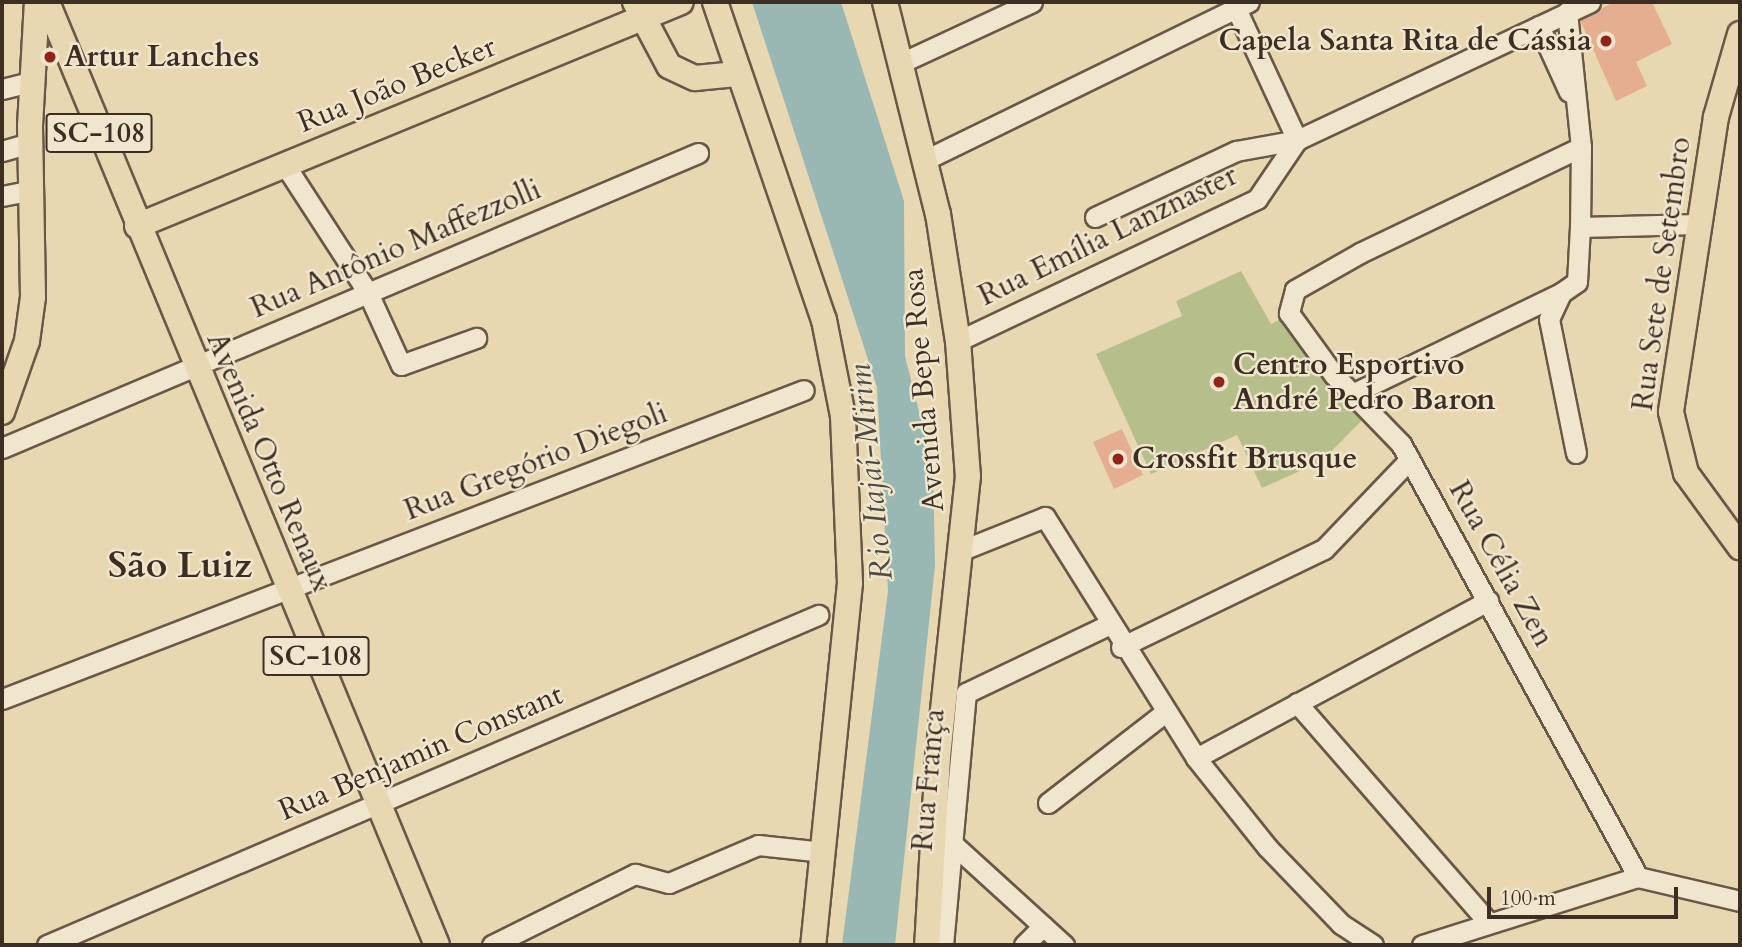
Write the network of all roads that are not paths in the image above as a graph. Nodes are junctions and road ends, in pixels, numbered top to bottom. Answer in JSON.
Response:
{"nodes":[{"id":1,"x":37,"y":2,"type":"edge"},
{"id":2,"x":47,"y":2,"type":"edge"},
{"id":3,"x":681,"y":2,"type":"edge"},
{"id":4,"x":715,"y":2,"type":"edge"},
{"id":5,"x":885,"y":2,"type":"edge"},
{"id":6,"x":1032,"y":2,"type":"edge"},
{"id":7,"x":1590,"y":2,"type":"edge"},
{"id":8,"x":1240,"y":4,"type":"edge"},
{"id":9,"x":638,"y":10,"type":"edge"},
{"id":10,"x":1567,"y":12,"type":"junction"},
{"id":11,"x":1539,"y":26,"type":"junction"},
{"id":12,"x":1740,"y":34,"type":"edge"},
{"id":13,"x":62,"y":39,"type":"junction"},
{"id":14,"x":33,"y":50,"type":"junction"},
{"id":15,"x":905,"y":61,"type":"junction"},
{"id":16,"x":737,"y":74,"type":"junction"},
{"id":17,"x":31,"y":82,"type":"junction"},
{"id":18,"x":2,"y":89,"type":"edge"},
{"id":19,"x":1576,"y":109,"type":"junction"},
{"id":20,"x":1297,"y":140,"type":"junction"},
{"id":21,"x":30,"y":143,"type":"junction"},
{"id":22,"x":1581,"y":147,"type":"junction"},
{"id":23,"x":2,"y":150,"type":"edge"},
{"id":24,"x":698,"y":153,"type":"dead end"},
{"id":25,"x":927,"y":159,"type":"junction"},
{"id":26,"x":285,"y":165,"type":"junction"},
{"id":27,"x":32,"y":190,"type":"junction"},
{"id":28,"x":2,"y":196,"type":"edge"},
{"id":29,"x":1095,"y":217,"type":"dead end"},
{"id":30,"x":1698,"y":224,"type":"junction"},
{"id":31,"x":137,"y":226,"type":"junction"},
{"id":32,"x":1580,"y":227,"type":"junction"},
{"id":33,"x":368,"y":293,"type":"junction"},
{"id":34,"x":1561,"y":293,"type":"junction"},
{"id":35,"x":476,"y":338,"type":"dead end"},
{"id":36,"x":958,"y":341,"type":"junction"},
{"id":37,"x":195,"y":367,"type":"junction"},
{"id":38,"x":804,"y":390,"type":"dead end"},
{"id":39,"x":1352,"y":394,"type":"junction"},
{"id":40,"x":2,"y":412,"type":"edge"},
{"id":41,"x":2,"y":447,"type":"edge"},
{"id":42,"x":1577,"y":453,"type":"dead end"},
{"id":43,"x":1410,"y":459,"type":"junction"},
{"id":44,"x":1740,"y":547,"type":"edge"},
{"id":45,"x":965,"y":549,"type":"junction"},
{"id":46,"x":288,"y":589,"type":"junction"},
{"id":47,"x":1488,"y":601,"type":"junction"},
{"id":48,"x":818,"y":615,"type":"dead end"},
{"id":49,"x":1108,"y":625,"type":"junction"},
{"id":50,"x":1121,"y":647,"type":"junction"},
{"id":51,"x":2,"y":699,"type":"edge"},
{"id":52,"x":1297,"y":703,"type":"junction"},
{"id":53,"x":1164,"y":713,"type":"junction"},
{"id":54,"x":1196,"y":758,"type":"junction"},
{"id":55,"x":1048,"y":803,"type":"dead end"},
{"id":56,"x":377,"y":804,"type":"junction"},
{"id":57,"x":954,"y":845,"type":"junction"},
{"id":58,"x":824,"y":852,"type":"junction"},
{"id":59,"x":1639,"y":877,"type":"junction"},
{"id":60,"x":1740,"y":901,"type":"edge"},
{"id":61,"x":1489,"y":923,"type":"junction"},
{"id":62,"x":1043,"y":926,"type":"junction"},
{"id":63,"x":523,"y":928,"type":"junction"},
{"id":64,"x":47,"y":945,"type":"edge"},
{"id":65,"x":437,"y":945,"type":"edge"},
{"id":66,"x":492,"y":945,"type":"edge"},
{"id":67,"x":511,"y":945,"type":"edge"},
{"id":68,"x":813,"y":945,"type":"edge"},
{"id":69,"x":927,"y":945,"type":"edge"},
{"id":70,"x":943,"y":945,"type":"edge"},
{"id":71,"x":1024,"y":945,"type":"edge"},
{"id":72,"x":1065,"y":945,"type":"edge"},
{"id":73,"x":1373,"y":945,"type":"edge"},
{"id":74,"x":1422,"y":945,"type":"edge"}],
"edges":[{"from":1,"to":14,"type":"main road","number":"SC-108"},
{"from":2,"to":13,"type":"main road","name":"Avenida Otto Renaux","number":"SC-108"},
{"from":3,"to":9,"type":"main road","name":"Rua João Becker"},
{"from":4,"to":16,"type":"main road"},
{"from":5,"to":15,"type":"main road","name":"Avenida Bepe Rosa"},
{"from":6,"to":15,"type":"street"},
{"from":7,"to":10,"type":"street"},
{"from":8,"to":20,"type":"street"},
{"from":8,"to":25,"type":"street"},
{"from":9,"to":16,"type":"main road"},
{"from":9,"to":26,"type":"main road","name":"Rua João Becker"},
{"from":10,"to":11,"type":"street"},
{"from":10,"to":19,"type":"street"},
{"from":11,"to":19,"type":"street"},
{"from":11,"to":20,"type":"street"},
{"from":12,"to":30,"type":"main road","name":"Rua Sete de Setembro"},
{"from":13,"to":14,"type":"main road"},
{"from":13,"to":31,"type":"main road","name":"Avenida Otto Renaux","number":"SC-108"},
{"from":14,"to":17,"type":"main road","number":"SC-108"},
{"from":15,"to":25,"type":"main road","name":"Avenida Bepe Rosa"},
{"from":16,"to":58,"type":"main road"},
{"from":17,"to":18,"type":"street"},
{"from":17,"to":21,"type":"main road","number":"SC-108"},
{"from":19,"to":22,"type":"street"},
{"from":20,"to":29,"type":"street"},
{"from":20,"to":36,"type":"street","name":"Rua Emília Lanznaster"},
{"from":21,"to":23,"type":"street"},
{"from":21,"to":27,"type":"main road","number":"SC-108"},
{"from":22,"to":32,"type":"street"},
{"from":22,"to":39,"type":"street","name":"Rua Célia Zen"},
{"from":24,"to":33,"type":"street","name":"Rua Antônio Maffezzolli"},
{"from":25,"to":36,"type":"main road","name":"Avenida Bepe Rosa"},
{"from":26,"to":31,"type":"main road","name":"Rua João Becker"},
{"from":26,"to":33,"type":"street"},
{"from":27,"to":28,"type":"street"},
{"from":27,"to":40,"type":"main road","number":"SC-108"},
{"from":30,"to":32,"type":"street"},
{"from":30,"to":44,"type":"main road","name":"Rua Sete de Setembro"},
{"from":31,"to":37,"type":"main road","name":"Avenida Otto Renaux","number":"SC-108"},
{"from":32,"to":34,"type":"street"},
{"from":33,"to":35,"type":"street"},
{"from":33,"to":37,"type":"street","name":"Rua Antônio Maffezzolli"},
{"from":34,"to":39,"type":"street"},
{"from":34,"to":42,"type":"street"},
{"from":36,"to":45,"type":"main road","name":"Avenida Bepe Rosa"},
{"from":37,"to":41,"type":"street","name":"Rua Antônio Maffezzolli"},
{"from":37,"to":46,"type":"main road","name":"Avenida Otto Renaux","number":"SC-108"},
{"from":38,"to":46,"type":"street","name":"Rua Gregório Diegoli"},
{"from":39,"to":43,"type":"street","name":"Rua Célia Zen"},
{"from":43,"to":47,"type":"street","name":"Rua Célia Zen"},
{"from":43,"to":50,"type":"street"},
{"from":45,"to":49,"type":"street"},
{"from":45,"to":69,"type":"main road","name":"Avenida Bepe Rosa"},
{"from":46,"to":51,"type":"street","name":"Rua Gregório Diegoli"},
{"from":46,"to":56,"type":"main road","name":"Avenida Otto Renaux","number":"SC-108"},
{"from":47,"to":52,"type":"street"},
{"from":47,"to":59,"type":"street","name":"Rua Célia Zen"},
{"from":48,"to":56,"type":"street","name":"Rua Benjamin Constant"},
{"from":49,"to":50,"type":"street"},
{"from":49,"to":57,"type":"street","name":"Rua França"},
{"from":50,"to":53,"type":"street"},
{"from":52,"to":54,"type":"street"},
{"from":52,"to":61,"type":"street"},
{"from":53,"to":54,"type":"street"},
{"from":53,"to":55,"type":"street"},
{"from":54,"to":73,"type":"street"},
{"from":56,"to":64,"type":"street","name":"Rua Benjamin Constant"},
{"from":56,"to":65,"type":"main road","name":"Avenida Otto Renaux","number":"SC-108"},
{"from":57,"to":62,"type":"street"},
{"from":57,"to":70,"type":"street","name":"Rua França"},
{"from":58,"to":63,"type":"street"},
{"from":58,"to":68,"type":"main road"},
{"from":59,"to":60,"type":"street"},
{"from":59,"to":61,"type":"street"},
{"from":61,"to":74,"type":"street"},
{"from":62,"to":71,"type":"street"},
{"from":62,"to":72,"type":"street"},
{"from":63,"to":66,"type":"street"},
{"from":63,"to":67,"type":"street"}]}
